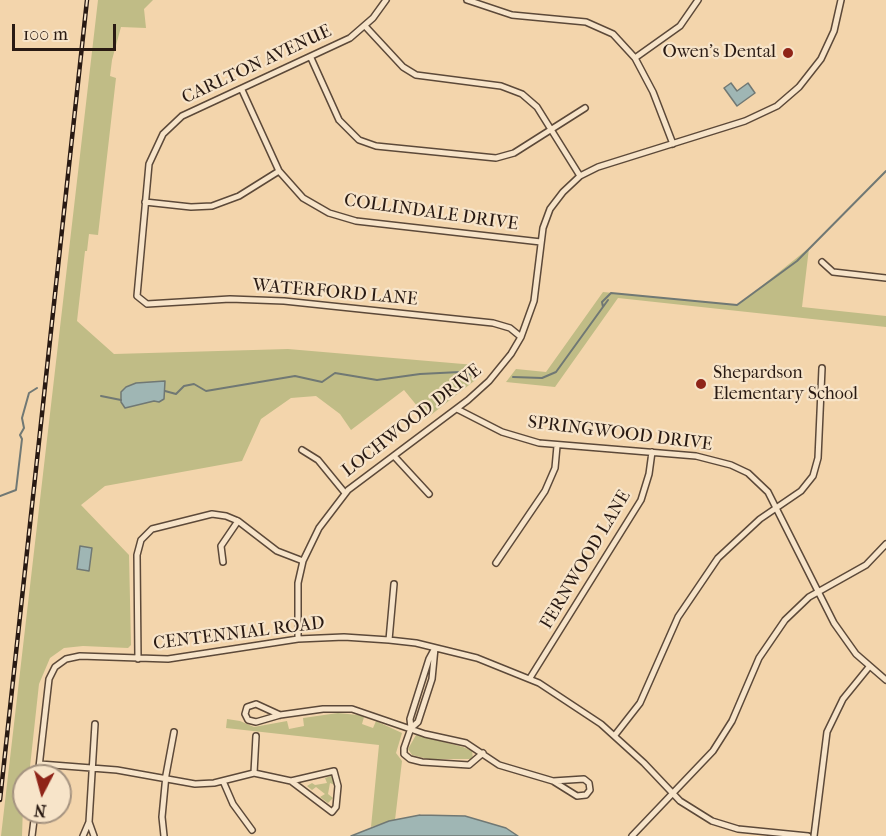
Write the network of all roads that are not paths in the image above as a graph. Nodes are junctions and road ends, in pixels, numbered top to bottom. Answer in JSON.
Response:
{"nodes":[{"id":1,"x":386,"y":0,"type":"edge"},
{"id":2,"x":467,"y":0,"type":"edge"},
{"id":3,"x":698,"y":0,"type":"edge"},
{"id":4,"x":841,"y":0,"type":"edge"},
{"id":5,"x":365,"y":26,"type":"junction"},
{"id":6,"x":310,"y":58,"type":"junction"},
{"id":7,"x":635,"y":58,"type":"junction"},
{"id":8,"x":242,"y":90,"type":"junction"},
{"id":9,"x":585,"y":108,"type":"dead end"},
{"id":10,"x":551,"y":130,"type":"junction"},
{"id":11,"x":673,"y":144,"type":"junction"},
{"id":12,"x":279,"y":171,"type":"junction"},
{"id":13,"x":580,"y":176,"type":"junction"},
{"id":14,"x":145,"y":202,"type":"junction"},
{"id":15,"x":541,"y":242,"type":"junction"},
{"id":16,"x":822,"y":262,"type":"dead end"},
{"id":17,"x":886,"y":278,"type":"edge"},
{"id":18,"x":143,"y":302,"type":"joint"},
{"id":19,"x":521,"y":337,"type":"junction"},
{"id":20,"x":822,"y":369,"type":"dead end"},
{"id":21,"x":457,"y":409,"type":"junction"},
{"id":22,"x":557,"y":446,"type":"junction"},
{"id":23,"x":302,"y":450,"type":"dead end"},
{"id":24,"x":652,"y":452,"type":"junction"},
{"id":25,"x":394,"y":456,"type":"junction"},
{"id":26,"x":345,"y":493,"type":"junction"},
{"id":27,"x":429,"y":494,"type":"dead end"},
{"id":28,"x":776,"y":508,"type":"junction"},
{"id":29,"x":238,"y":521,"type":"junction"},
{"id":30,"x":886,"y":544,"type":"edge"},
{"id":31,"x":303,"y":561,"type":"junction"},
{"id":32,"x":223,"y":562,"type":"dead end"},
{"id":33,"x":496,"y":563,"type":"dead end"},
{"id":34,"x":394,"y":584,"type":"dead end"},
{"id":35,"x":818,"y":592,"type":"junction"},
{"id":36,"x":298,"y":639,"type":"junction"},
{"id":37,"x":389,"y":640,"type":"junction"},
{"id":38,"x":435,"y":648,"type":"junction"},
{"id":39,"x":138,"y":659,"type":"junction"},
{"id":40,"x":869,"y":667,"type":"junction"},
{"id":41,"x":530,"y":678,"type":"junction"},
{"id":42,"x":886,"y":680,"type":"edge"},
{"id":43,"x":280,"y":715,"type":"junction"},
{"id":44,"x":95,"y":724,"type":"dead end"},
{"id":45,"x":411,"y":728,"type":"junction"},
{"id":46,"x":174,"y":732,"type":"dead end"},
{"id":47,"x":615,"y":735,"type":"junction"},
{"id":48,"x":256,"y":736,"type":"dead end"},
{"id":49,"x":483,"y":753,"type":"junction"},
{"id":50,"x":40,"y":764,"type":"edge"},
{"id":51,"x":72,"y":766,"type":"edge"},
{"id":52,"x":93,"y":768,"type":"junction"},
{"id":53,"x":254,"y":773,"type":"junction"},
{"id":54,"x":167,"y":778,"type":"junction"},
{"id":55,"x":223,"y":781,"type":"junction"},
{"id":56,"x":291,"y":781,"type":"junction"},
{"id":57,"x":553,"y":781,"type":"junction"},
{"id":58,"x":673,"y":795,"type":"junction"},
{"id":59,"x":89,"y":822,"type":"junction"},
{"id":60,"x":252,"y":830,"type":"dead end"},
{"id":61,"x":83,"y":836,"type":"edge"},
{"id":62,"x":94,"y":836,"type":"edge"},
{"id":63,"x":164,"y":836,"type":"edge"},
{"id":64,"x":632,"y":836,"type":"edge"},
{"id":65,"x":808,"y":836,"type":"edge"},
{"id":66,"x":814,"y":836,"type":"edge"}],
"edges":[{"from":1,"to":5,"type":"street","name":"CARLTON AVENUE"},
{"from":2,"to":7,"type":"street"},
{"from":3,"to":7,"type":"street"},
{"from":4,"to":11,"type":"street","name":"LOCHWOOD DRIVE"},
{"from":5,"to":6,"type":"street","name":"CARLTON AVENUE"},
{"from":5,"to":10,"type":"street"},
{"from":6,"to":8,"type":"street","name":"CARLTON AVENUE"},
{"from":6,"to":10,"type":"street"},
{"from":7,"to":11,"type":"street"},
{"from":8,"to":12,"type":"street","name":"COLLINDALE DRIVE"},
{"from":8,"to":14,"type":"street","name":"CARLTON AVENUE"},
{"from":9,"to":10,"type":"street"},
{"from":10,"to":13,"type":"street"},
{"from":11,"to":13,"type":"street","name":"LOCHWOOD DRIVE"},
{"from":12,"to":14,"type":"street"},
{"from":12,"to":15,"type":"street","name":"COLLINDALE DRIVE"},
{"from":13,"to":15,"type":"street","name":"LOCHWOOD DRIVE"},
{"from":14,"to":18,"type":"street","name":"CARLTON AVENUE"},
{"from":15,"to":19,"type":"street","name":"LOCHWOOD DRIVE"},
{"from":16,"to":17,"type":"street"},
{"from":18,"to":19,"type":"street","name":"WATERFORD LANE"},
{"from":19,"to":21,"type":"street","name":"LOCHWOOD DRIVE"},
{"from":20,"to":28,"type":"street"},
{"from":21,"to":22,"type":"street","name":"SPRINGWOOD DRIVE"},
{"from":21,"to":25,"type":"street","name":"LOCHWOOD DRIVE"},
{"from":22,"to":24,"type":"street","name":"SPRINGWOOD DRIVE"},
{"from":22,"to":33,"type":"street"},
{"from":23,"to":26,"type":"street"},
{"from":24,"to":28,"type":"street","name":"SPRINGWOOD DRIVE"},
{"from":24,"to":41,"type":"street","name":"FERNWOOD LANE"},
{"from":25,"to":26,"type":"street","name":"LOCHWOOD DRIVE"},
{"from":25,"to":27,"type":"street"},
{"from":26,"to":31,"type":"street","name":"LOCHWOOD DRIVE"},
{"from":28,"to":35,"type":"street","name":"SPRINGWOOD DRIVE"},
{"from":28,"to":47,"type":"street"},
{"from":29,"to":31,"type":"street"},
{"from":29,"to":32,"type":"street"},
{"from":29,"to":39,"type":"street"},
{"from":30,"to":35,"type":"street"},
{"from":31,"to":36,"type":"street","name":"LOCHWOOD DRIVE"},
{"from":34,"to":37,"type":"street"},
{"from":35,"to":40,"type":"street","name":"SPRINGWOOD DRIVE"},
{"from":35,"to":58,"type":"street"},
{"from":36,"to":37,"type":"street","name":"CENTENNIAL ROAD"},
{"from":36,"to":39,"type":"street","name":"CENTENNIAL ROAD"},
{"from":37,"to":38,"type":"street","name":"CENTENNIAL ROAD"},
{"from":38,"to":41,"type":"street","name":"CENTENNIAL ROAD"},
{"from":38,"to":45,"type":"street"},
{"from":39,"to":50,"type":"street","name":"CENTENNIAL ROAD"},
{"from":40,"to":42,"type":"street","name":"SPRINGWOOD DRIVE"},
{"from":40,"to":66,"type":"street"},
{"from":41,"to":47,"type":"street","name":"CENTENNIAL ROAD"},
{"from":43,"to":43,"type":"street"},
{"from":43,"to":45,"type":"street"},
{"from":44,"to":52,"type":"street"},
{"from":45,"to":49,"type":"street"},
{"from":45,"to":49,"type":"street"},
{"from":46,"to":54,"type":"street"},
{"from":47,"to":58,"type":"street","name":"CENTENNIAL ROAD"},
{"from":48,"to":53,"type":"street"},
{"from":49,"to":57,"type":"street"},
{"from":51,"to":52,"type":"street"},
{"from":52,"to":54,"type":"street"},
{"from":52,"to":59,"type":"street"},
{"from":53,"to":55,"type":"street"},
{"from":53,"to":56,"type":"street"},
{"from":54,"to":55,"type":"street"},
{"from":54,"to":63,"type":"street"},
{"from":55,"to":60,"type":"street"},
{"from":56,"to":56,"type":"street"},
{"from":57,"to":57,"type":"street"},
{"from":58,"to":64,"type":"street"},
{"from":58,"to":65,"type":"street","name":"CENTENNIAL ROAD"},
{"from":59,"to":61,"type":"street"},
{"from":59,"to":62,"type":"street"}]}
